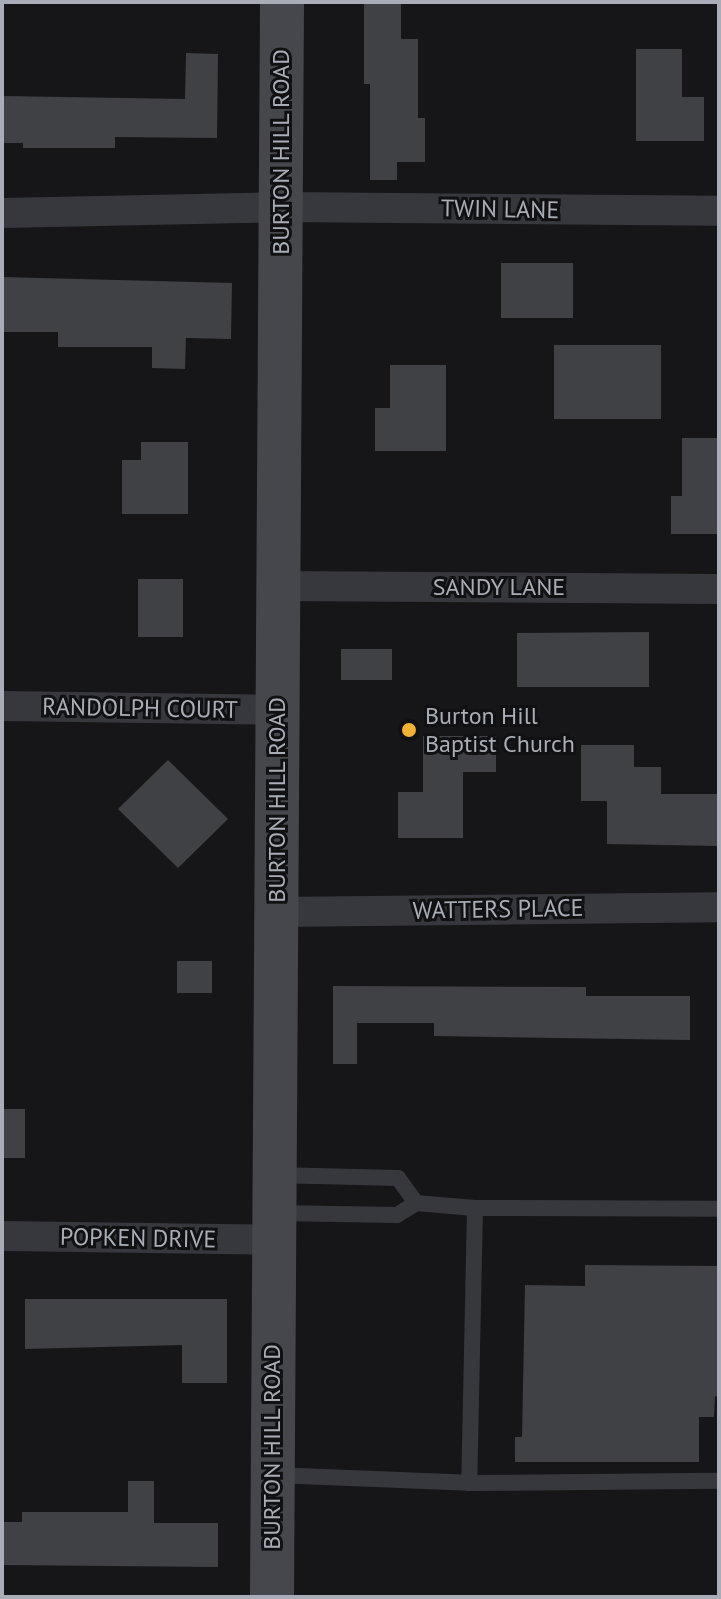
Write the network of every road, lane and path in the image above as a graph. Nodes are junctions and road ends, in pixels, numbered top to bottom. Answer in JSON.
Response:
{"nodes":[{"id":1,"x":282,"y":2,"type":"edge"},
{"id":2,"x":280,"y":207,"type":"junction"},
{"id":3,"x":719,"y":211,"type":"edge"},
{"id":4,"x":2,"y":213,"type":"edge"},
{"id":5,"x":278,"y":586,"type":"junction"},
{"id":6,"x":719,"y":589,"type":"edge"},
{"id":7,"x":2,"y":706,"type":"edge"},
{"id":8,"x":278,"y":710,"type":"junction"},
{"id":9,"x":719,"y":907,"type":"edge"},
{"id":10,"x":276,"y":912,"type":"junction"},
{"id":11,"x":416,"y":1203,"type":"junction"},
{"id":12,"x":475,"y":1208,"type":"junction"},
{"id":13,"x":719,"y":1209,"type":"edge"},
{"id":14,"x":274,"y":1210,"type":"junction"},
{"id":15,"x":2,"y":1236,"type":"edge"},
{"id":16,"x":271,"y":1475,"type":"junction"},
{"id":17,"x":719,"y":1481,"type":"edge"},
{"id":18,"x":469,"y":1483,"type":"junction"},
{"id":19,"x":272,"y":1597,"type":"edge"}],
"edges":[{"from":1,"to":2,"type":"street","name":"BURTON HILL ROAD"},
{"from":2,"to":3,"type":"street","name":"TWIN LANE"},
{"from":2,"to":4,"type":"street","name":"TWIN LANE"},
{"from":2,"to":5,"type":"street","name":"BURTON HILL ROAD"},
{"from":5,"to":6,"type":"street","name":"SANDY LANE"},
{"from":5,"to":8,"type":"street","name":"BURTON HILL ROAD"},
{"from":7,"to":8,"type":"street","name":"RANDOLPH COURT"},
{"from":8,"to":10,"type":"street","name":"BURTON HILL ROAD"},
{"from":9,"to":10,"type":"street","name":"WATTERS PLACE"},
{"from":10,"to":14,"type":"street","name":"BURTON HILL ROAD"},
{"from":11,"to":12,"type":"lane"},
{"from":11,"to":14,"type":"lane"},
{"from":11,"to":14,"type":"lane"},
{"from":12,"to":13,"type":"lane"},
{"from":12,"to":18,"type":"lane"},
{"from":14,"to":15,"type":"street","name":"POPKEN DRIVE"},
{"from":14,"to":16,"type":"street","name":"BURTON HILL ROAD"},
{"from":16,"to":18,"type":"lane"},
{"from":16,"to":19,"type":"street","name":"BURTON HILL ROAD"},
{"from":17,"to":18,"type":"lane"}]}
